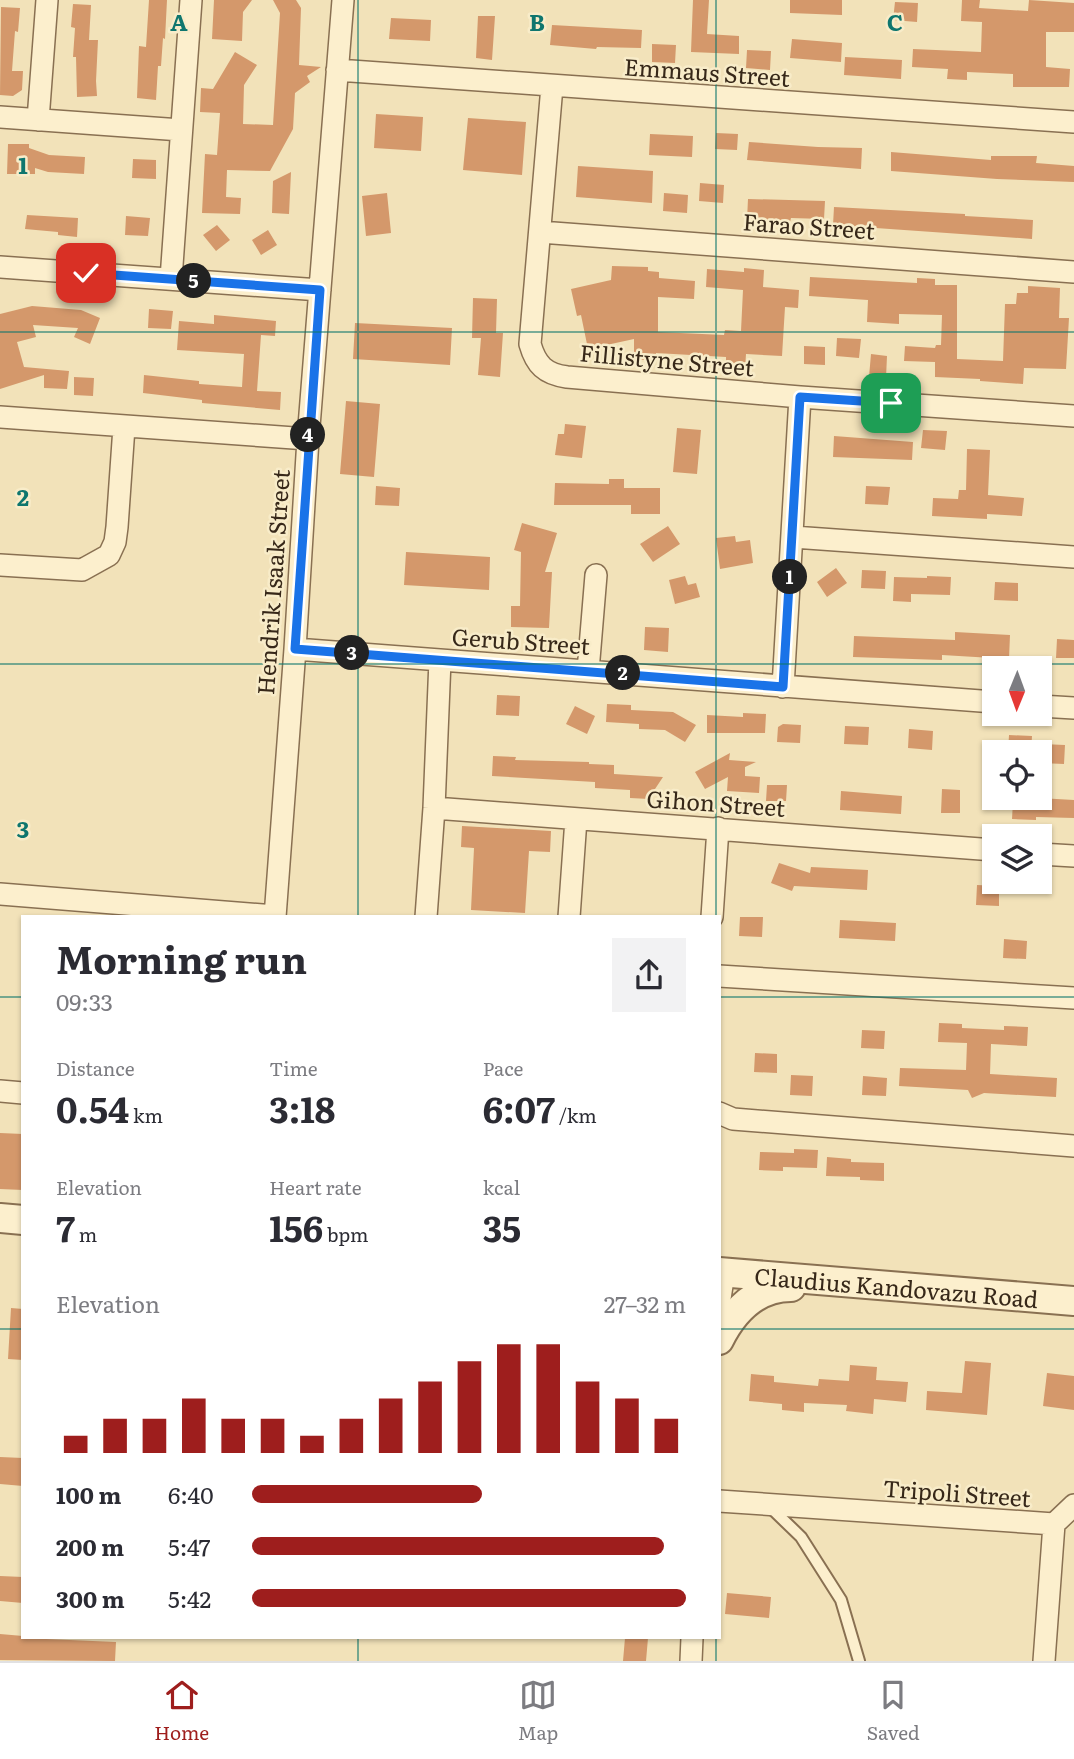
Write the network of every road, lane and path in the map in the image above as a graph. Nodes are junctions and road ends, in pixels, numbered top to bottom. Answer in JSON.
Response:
{"nodes":[{"id":1,"x":47,"y":0,"type":"edge"},
{"id":2,"x":191,"y":0,"type":"edge"},
{"id":3,"x":342,"y":0,"type":"edge"},
{"id":4,"x":337,"y":71,"type":"junction"},
{"id":5,"x":552,"y":86,"type":"junction"},
{"id":6,"x":0,"y":117,"type":"edge"},
{"id":7,"x":38,"y":120,"type":"junction"},
{"id":8,"x":1074,"y":122,"type":"edge"},
{"id":9,"x":181,"y":131,"type":"junction"},
{"id":10,"x":540,"y":232,"type":"junction"},
{"id":11,"x":0,"y":267,"type":"edge"},
{"id":12,"x":1074,"y":272,"type":"edge"},
{"id":13,"x":171,"y":279,"type":"junction"},
{"id":14,"x":320,"y":290,"type":"junction"},
{"id":15,"x":800,"y":397,"type":"junction"},
{"id":16,"x":1074,"y":415,"type":"edge"},
{"id":17,"x":0,"y":417,"type":"edge"},
{"id":18,"x":124,"y":427,"type":"junction"},
{"id":19,"x":308,"y":439,"type":"junction"},
{"id":20,"x":793,"y":537,"type":"junction"},
{"id":21,"x":1074,"y":557,"type":"edge"},
{"id":22,"x":0,"y":565,"type":"edge"},
{"id":23,"x":596,"y":575,"type":"dead end"},
{"id":24,"x":295,"y":649,"type":"junction"},
{"id":25,"x":440,"y":660,"type":"junction"},
{"id":26,"x":588,"y":671,"type":"junction"},
{"id":27,"x":783,"y":687,"type":"junction"},
{"id":28,"x":982,"y":701,"type":"edge"},
{"id":29,"x":1052,"y":707,"type":"edge"},
{"id":30,"x":1074,"y":708,"type":"edge"},
{"id":31,"x":434,"y":808,"type":"junction"},
{"id":32,"x":576,"y":819,"type":"junction"},
{"id":33,"x":718,"y":828,"type":"junction"},
{"id":34,"x":982,"y":849,"type":"edge"},
{"id":35,"x":1052,"y":855,"type":"edge"},
{"id":36,"x":1074,"y":856,"type":"edge"},
{"id":37,"x":0,"y":894,"type":"edge"},
{"id":38,"x":262,"y":915,"type":"edge"},
{"id":39,"x":275,"y":915,"type":"edge"},
{"id":40,"x":426,"y":915,"type":"edge"},
{"id":41,"x":569,"y":915,"type":"edge"},
{"id":42,"x":712,"y":915,"type":"edge"},
{"id":43,"x":721,"y":976,"type":"edge"},
{"id":44,"x":1074,"y":998,"type":"edge"},
{"id":45,"x":0,"y":1091,"type":"edge"},
{"id":46,"x":21,"y":1093,"type":"edge"},
{"id":47,"x":721,"y":1114,"type":"edge"},
{"id":48,"x":1074,"y":1146,"type":"edge"},
{"id":49,"x":0,"y":1218,"type":"edge"},
{"id":50,"x":21,"y":1220,"type":"edge"},
{"id":51,"x":721,"y":1273,"type":"edge"},
{"id":52,"x":906,"y":1287,"type":"junction"},
{"id":53,"x":1074,"y":1301,"type":"edge"},
{"id":54,"x":721,"y":1336,"type":"edge"},
{"id":55,"x":721,"y":1501,"type":"edge"},
{"id":56,"x":768,"y":1505,"type":"junction"},
{"id":57,"x":1074,"y":1505,"type":"edge"},
{"id":58,"x":1054,"y":1524,"type":"junction"},
{"id":59,"x":692,"y":1639,"type":"edge"},
{"id":60,"x":691,"y":1661,"type":"edge"},
{"id":61,"x":859,"y":1661,"type":"edge"},
{"id":62,"x":1044,"y":1661,"type":"edge"}],
"edges":[{"from":1,"to":7,"type":"street"},
{"from":2,"to":9,"type":"street"},
{"from":3,"to":4,"type":"street","name":"Hendrik Isaak Street"},
{"from":4,"to":5,"type":"street","name":"Emmaus Street"},
{"from":4,"to":14,"type":"street","name":"Hendrik Isaak Street"},
{"from":5,"to":8,"type":"street","name":"Emmaus Street"},
{"from":5,"to":10,"type":"street","name":"Fillistyne Street"},
{"from":6,"to":7,"type":"street"},
{"from":7,"to":9,"type":"street"},
{"from":9,"to":13,"type":"street"},
{"from":10,"to":12,"type":"street","name":"Farao Street"},
{"from":10,"to":15,"type":"street","name":"Fillistyne Street"},
{"from":11,"to":13,"type":"street"},
{"from":13,"to":14,"type":"street"},
{"from":14,"to":19,"type":"street","name":"Hendrik Isaak Street"},
{"from":15,"to":16,"type":"street","name":"Fillistyne Street"},
{"from":15,"to":20,"type":"street"},
{"from":17,"to":18,"type":"street"},
{"from":18,"to":19,"type":"street"},
{"from":18,"to":22,"type":"street"},
{"from":19,"to":24,"type":"street","name":"Hendrik Isaak Street"},
{"from":20,"to":21,"type":"street"},
{"from":20,"to":27,"type":"street"},
{"from":23,"to":26,"type":"street"},
{"from":24,"to":25,"type":"street","name":"Gerub Street"},
{"from":24,"to":39,"type":"street","name":"Hendrik Isaak Street"},
{"from":25,"to":26,"type":"street","name":"Gerub Street"},
{"from":25,"to":31,"type":"street"},
{"from":26,"to":27,"type":"street","name":"Gerub Street"},
{"from":27,"to":28,"type":"street","name":"Gerub Street"},
{"from":29,"to":30,"type":"street"},
{"from":31,"to":32,"type":"street","name":"Gihon Street"},
{"from":31,"to":40,"type":"street"},
{"from":32,"to":33,"type":"street","name":"Gihon Street"},
{"from":32,"to":41,"type":"street"},
{"from":33,"to":34,"type":"street","name":"Gihon Street"},
{"from":33,"to":42,"type":"street"},
{"from":35,"to":36,"type":"street"},
{"from":37,"to":38,"type":"street"},
{"from":43,"to":44,"type":"street"},
{"from":45,"to":46,"type":"street"},
{"from":47,"to":48,"type":"street"},
{"from":49,"to":50,"type":"street"},
{"from":51,"to":52,"type":"street","name":"Claudius Kandovazu Road"},
{"from":52,"to":53,"type":"street","name":"Claudius Kandovazu Road"},
{"from":52,"to":54,"type":"street"},
{"from":55,"to":56,"type":"street","name":"Tripoli Street"},
{"from":56,"to":58,"type":"street","name":"Tripoli Street"},
{"from":56,"to":61,"type":"lane"},
{"from":57,"to":58,"type":"street"},
{"from":58,"to":62,"type":"street","name":"Tripoli Street"},
{"from":59,"to":60,"type":"street"}]}
